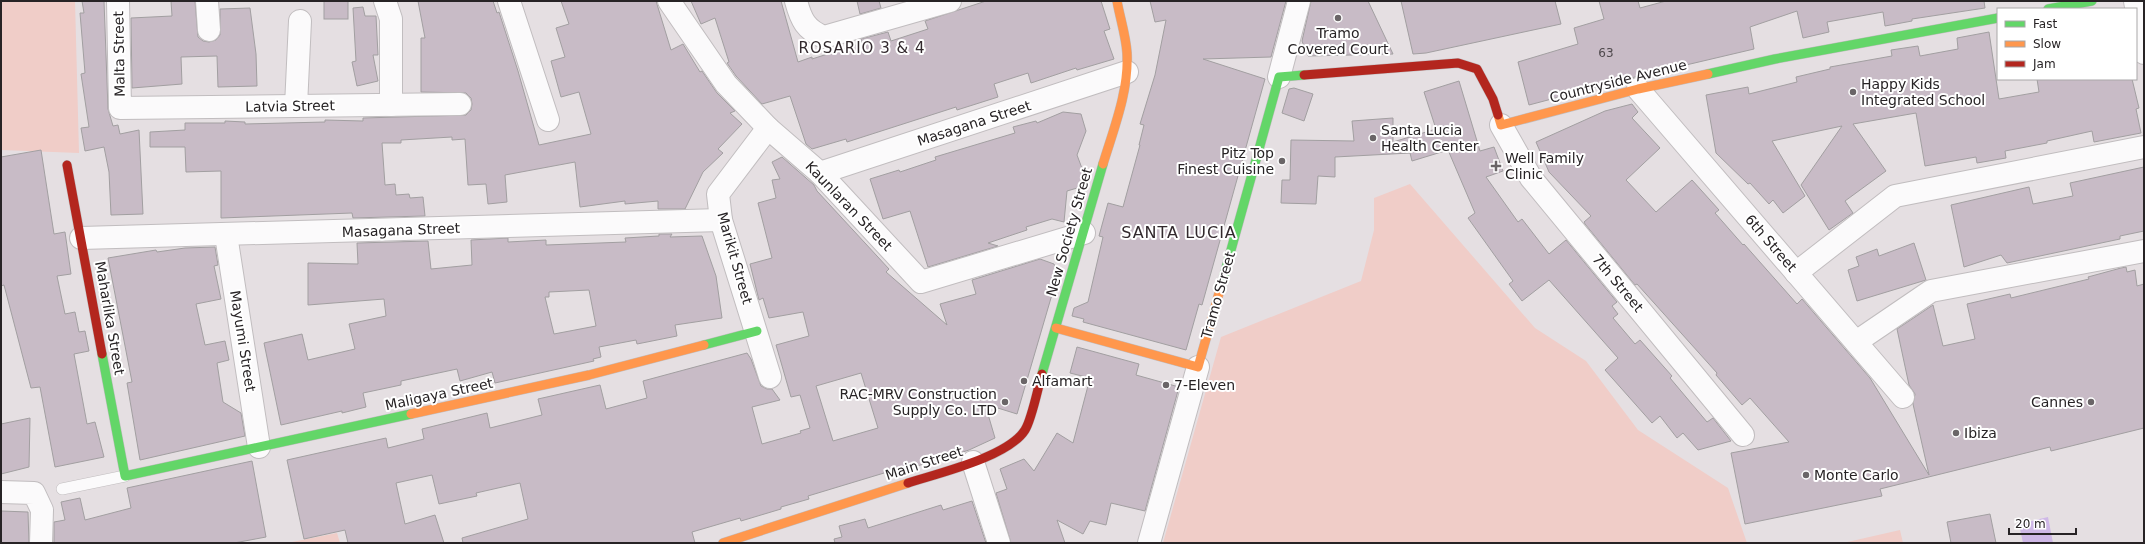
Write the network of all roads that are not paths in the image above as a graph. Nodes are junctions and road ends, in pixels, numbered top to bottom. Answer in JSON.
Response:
{"nodes":[{"id":1,"x":118,"y":1,"type":"edge"},
{"id":2,"x":207,"y":1,"type":"edge"},
{"id":3,"x":385,"y":1,"type":"edge"},
{"id":4,"x":509,"y":1,"type":"edge"},
{"id":5,"x":669,"y":1,"type":"edge"},
{"id":6,"x":796,"y":1,"type":"edge"},
{"id":7,"x":950,"y":1,"type":"edge"},
{"id":8,"x":1117,"y":1,"type":"edge"},
{"id":9,"x":1299,"y":1,"type":"edge"},
{"id":10,"x":2092,"y":1,"type":"edge"},
{"id":11,"x":2054,"y":8,"type":"edge"},
{"id":12,"x":899,"y":9,"type":"edge"},
{"id":13,"x":2137,"y":13,"type":"edge"},
{"id":14,"x":1997,"y":18,"type":"edge"},
{"id":15,"x":300,"y":21,"type":"dead end"},
{"id":16,"x":209,"y":30,"type":"dead end"},
{"id":17,"x":2144,"y":53,"type":"edge"},
{"id":18,"x":1127,"y":72,"type":"junction"},
{"id":19,"x":1279,"y":77,"type":"junction"},
{"id":20,"x":1638,"y":89,"type":"junction"},
{"id":21,"x":460,"y":104,"type":"dead end"},
{"id":22,"x":391,"y":105,"type":"junction"},
{"id":23,"x":296,"y":106,"type":"junction"},
{"id":24,"x":120,"y":108,"type":"joint"},
{"id":25,"x":548,"y":120,"type":"dead end"},
{"id":26,"x":1501,"y":125,"type":"junction"},
{"id":27,"x":768,"y":128,"type":"junction"},
{"id":28,"x":2144,"y":147,"type":"edge"},
{"id":29,"x":67,"y":165,"type":"dead end"},
{"id":30,"x":820,"y":173,"type":"junction"},
{"id":31,"x":721,"y":220,"type":"junction"},
{"id":32,"x":1084,"y":233,"type":"junction"},
{"id":33,"x":226,"y":235,"type":"junction"},
{"id":34,"x":81,"y":238,"type":"junction"},
{"id":35,"x":2144,"y":251,"type":"edge"},
{"id":36,"x":1796,"y":273,"type":"junction"},
{"id":37,"x":1056,"y":328,"type":"junction"},
{"id":38,"x":757,"y":331,"type":"junction"},
{"id":39,"x":1856,"y":342,"type":"junction"},
{"id":40,"x":1198,"y":367,"type":"junction"},
{"id":41,"x":770,"y":377,"type":"dead end"},
{"id":42,"x":1903,"y":397,"type":"dead end"},
{"id":43,"x":1743,"y":435,"type":"dead end"},
{"id":44,"x":259,"y":447,"type":"junction"},
{"id":45,"x":973,"y":462,"type":"junction"},
{"id":46,"x":125,"y":476,"type":"junction"},
{"id":47,"x":62,"y":489,"type":"dead end"},
{"id":48,"x":1,"y":492,"type":"edge"},
{"id":49,"x":41,"y":543,"type":"edge"},
{"id":50,"x":723,"y":543,"type":"edge"},
{"id":51,"x":999,"y":543,"type":"edge"},
{"id":52,"x":1149,"y":543,"type":"edge"}],
"edges":[{"from":1,"to":24,"type":"street","name":"Malta Street"},
{"from":2,"to":16,"type":"street"},
{"from":3,"to":22,"type":"street"},
{"from":4,"to":25,"type":"street"},
{"from":5,"to":27,"type":"street","name":"Kaunlaran Street"},
{"from":6,"to":12,"type":"street"},
{"from":7,"to":12,"type":"street"},
{"from":8,"to":18,"type":"street","name":"New Society Street"},
{"from":9,"to":19,"type":"street","name":"Tramo Street"},
{"from":10,"to":11,"type":"street"},
{"from":13,"to":17,"type":"street"},
{"from":14,"to":20,"type":"street","name":"Countryside Avenue"},
{"from":15,"to":23,"type":"street"},
{"from":18,"to":30,"type":"street","name":"Masagana Street"},
{"from":18,"to":32,"type":"street","name":"New Society Street"},
{"from":19,"to":26,"type":"street"},
{"from":19,"to":40,"type":"street","name":"Tramo Street"},
{"from":20,"to":26,"type":"street","name":"Countryside Avenue"},
{"from":20,"to":36,"type":"street","name":"6th Street"},
{"from":21,"to":22,"type":"street","name":"Latvia Street"},
{"from":22,"to":23,"type":"street","name":"Latvia Street"},
{"from":23,"to":24,"type":"street","name":"Latvia Street"},
{"from":26,"to":43,"type":"street","name":"7th Street"},
{"from":27,"to":30,"type":"street","name":"Kaunlaran Street"},
{"from":27,"to":31,"type":"street","name":"Marikit Street"},
{"from":28,"to":36,"type":"street"},
{"from":29,"to":34,"type":"street","name":"Maharlika Street"},
{"from":30,"to":32,"type":"street","name":"Kaunlaran Street"},
{"from":31,"to":33,"type":"street","name":"Masagana Street"},
{"from":31,"to":38,"type":"street","name":"Marikit Street"},
{"from":32,"to":37,"type":"street","name":"New Society Street"},
{"from":33,"to":34,"type":"street","name":"Masagana Street"},
{"from":33,"to":44,"type":"street","name":"Mayumi Street"},
{"from":34,"to":46,"type":"street","name":"Maharlika Street"},
{"from":35,"to":39,"type":"street"},
{"from":36,"to":39,"type":"street","name":"6th Street"},
{"from":37,"to":40,"type":"street"},
{"from":37,"to":45,"type":"street","name":"Main Street"},
{"from":38,"to":41,"type":"street","name":"Marikit Street"},
{"from":38,"to":44,"type":"street","name":"Maligaya Street"},
{"from":39,"to":42,"type":"street","name":"6th Street"},
{"from":40,"to":52,"type":"street","name":"Tramo Street"},
{"from":44,"to":46,"type":"street","name":"Maligaya Street"},
{"from":45,"to":50,"type":"street","name":"Main Street"},
{"from":45,"to":51,"type":"street"},
{"from":46,"to":47,"type":"lane"},
{"from":48,"to":49,"type":"street"}]}
